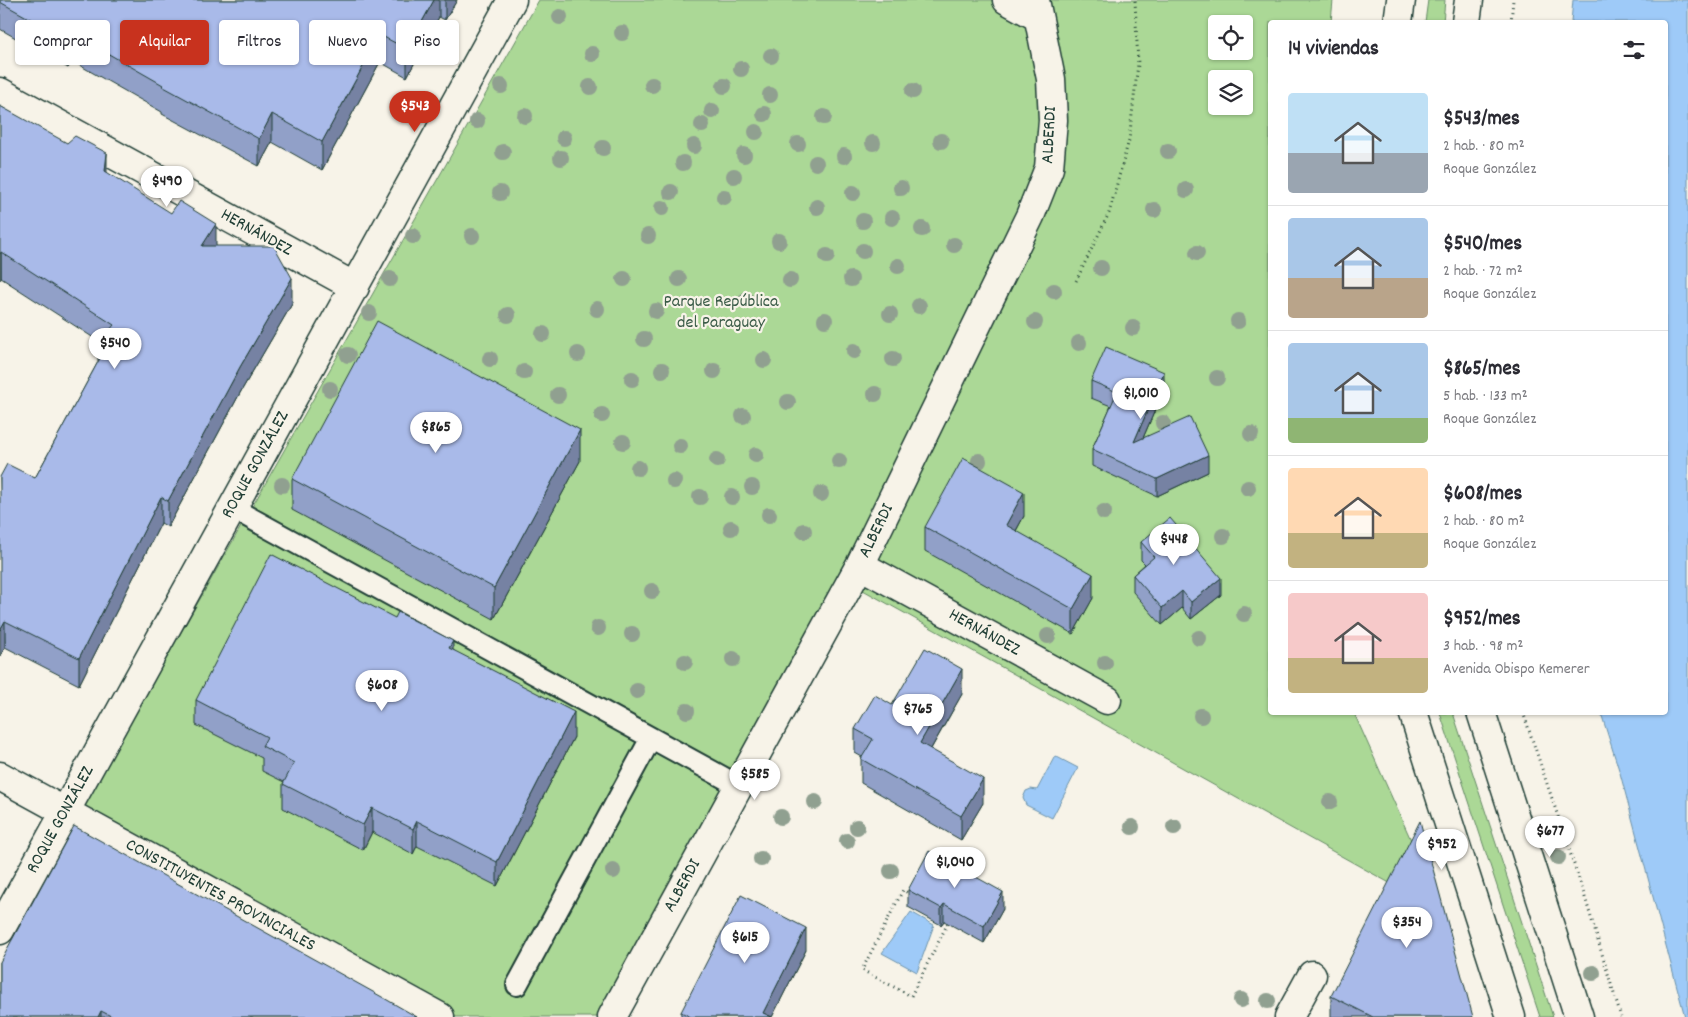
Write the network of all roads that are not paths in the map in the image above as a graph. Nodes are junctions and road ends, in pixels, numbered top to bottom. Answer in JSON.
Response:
{"nodes":[{"id":1,"x":512,"y":0,"type":"edge"},
{"id":2,"x":1007,"y":0,"type":"edge"},
{"id":3,"x":1401,"y":0,"type":"edge"},
{"id":4,"x":1469,"y":0,"type":"edge"},
{"id":5,"x":1036,"y":8,"type":"edge"},
{"id":6,"x":1398,"y":20,"type":"edge"},
{"id":7,"x":1466,"y":20,"type":"edge"},
{"id":8,"x":0,"y":92,"type":"edge"},
{"id":9,"x":355,"y":287,"type":"junction"},
{"id":10,"x":232,"y":508,"type":"junction"},
{"id":11,"x":860,"y":565,"type":"junction"},
{"id":12,"x":1107,"y":700,"type":"dead end"},
{"id":13,"x":1414,"y":715,"type":"edge"},
{"id":14,"x":1483,"y":715,"type":"edge"},
{"id":15,"x":651,"y":738,"type":"junction"},
{"id":16,"x":0,"y":776,"type":"edge"},
{"id":17,"x":739,"y":786,"type":"junction"},
{"id":18,"x":65,"y":812,"type":"junction"},
{"id":19,"x":0,"y":930,"type":"edge"},
{"id":20,"x":1312,"y":975,"type":"dead end"},
{"id":21,"x":518,"y":985,"type":"dead end"},
{"id":22,"x":440,"y":1017,"type":"edge"},
{"id":23,"x":612,"y":1017,"type":"edge"},
{"id":24,"x":1289,"y":1017,"type":"edge"},
{"id":25,"x":1511,"y":1017,"type":"edge"},
{"id":26,"x":1579,"y":1017,"type":"edge"}],
"edges":[{"from":1,"to":9,"type":"street","name":"ROQUE GONZÁLEZ"},
{"from":2,"to":5,"type":"street"},
{"from":3,"to":6,"type":"street"},
{"from":4,"to":7,"type":"street"},
{"from":5,"to":11,"type":"street","name":"ALBERDI"},
{"from":8,"to":9,"type":"street","name":"HERNÁNDEZ"},
{"from":9,"to":10,"type":"street","name":"ROQUE GONZÁLEZ"},
{"from":10,"to":15,"type":"lane"},
{"from":10,"to":18,"type":"street","name":"ROQUE GONZÁLEZ"},
{"from":11,"to":12,"type":"street","name":"HERNÁNDEZ"},
{"from":11,"to":17,"type":"street","name":"ALBERDI"},
{"from":13,"to":25,"type":"street"},
{"from":14,"to":26,"type":"street"},
{"from":15,"to":17,"type":"lane"},
{"from":15,"to":21,"type":"lane"},
{"from":16,"to":18,"type":"street","name":"CONSTITUYENTES PROVINCIALES"},
{"from":17,"to":23,"type":"street","name":"ALBERDI"},
{"from":18,"to":19,"type":"street","name":"ROQUE GONZÁLEZ"},
{"from":18,"to":22,"type":"street","name":"CONSTITUYENTES PROVINCIALES"},
{"from":20,"to":24,"type":"street"}]}
